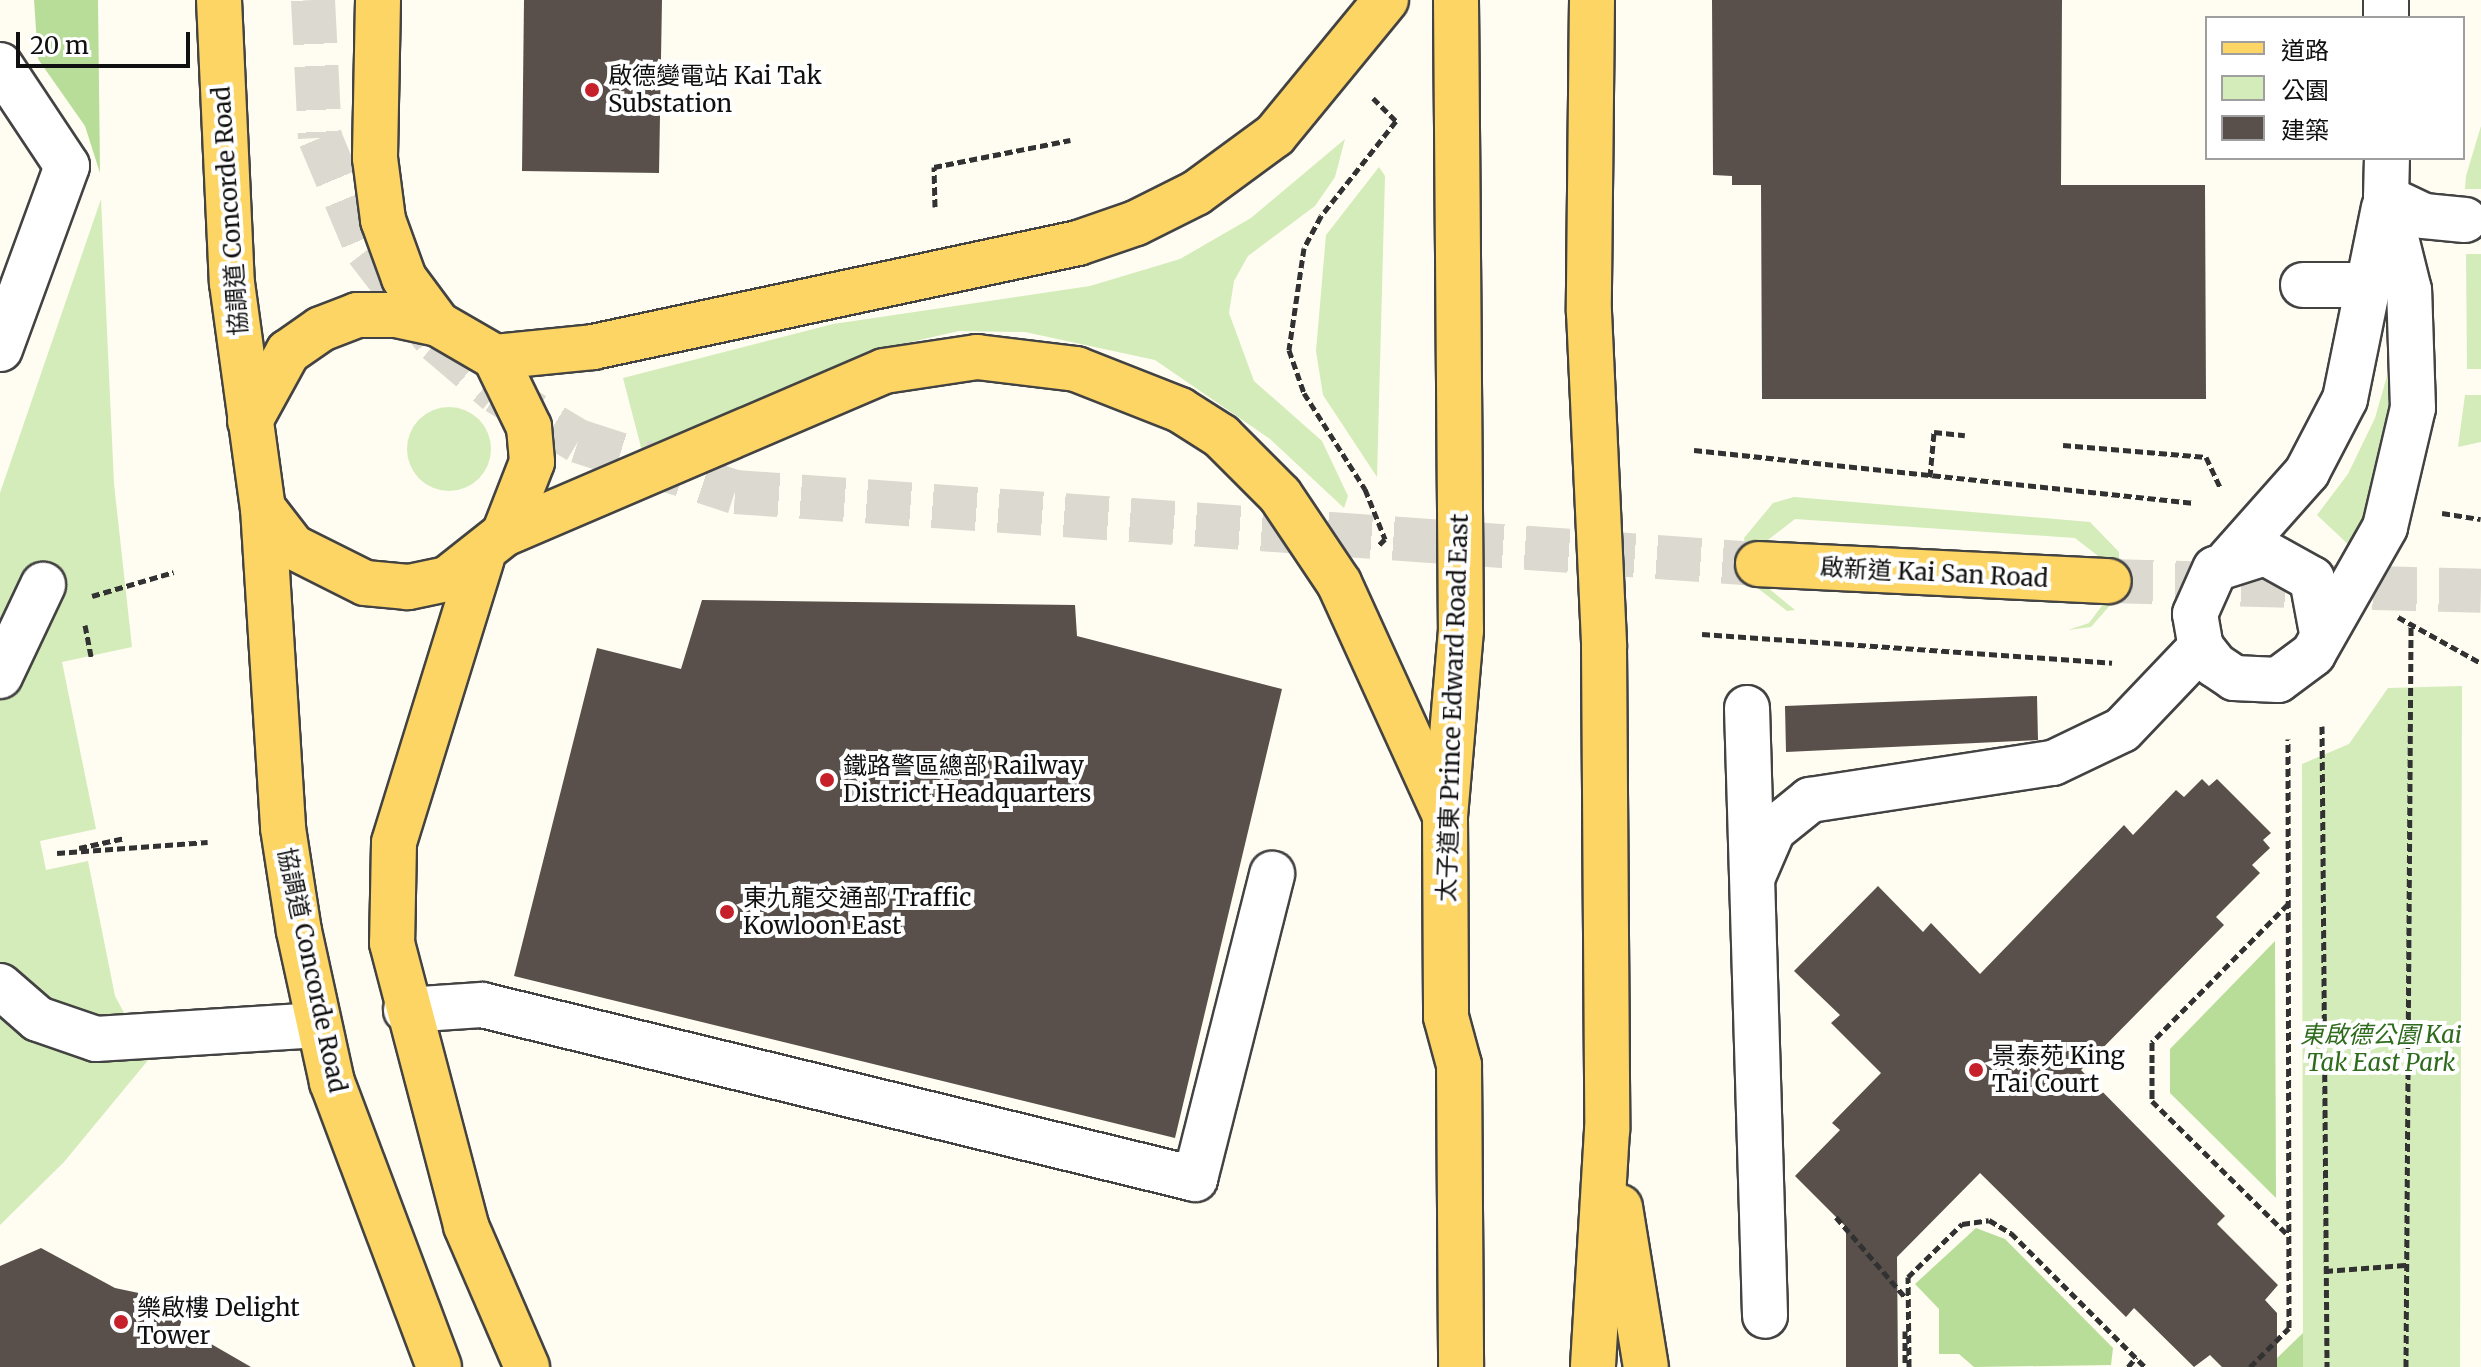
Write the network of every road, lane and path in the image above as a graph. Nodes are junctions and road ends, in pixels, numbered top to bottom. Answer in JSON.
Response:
{"nodes":[{"id":1,"x":219,"y":0,"type":"edge"},
{"id":2,"x":378,"y":0,"type":"edge"},
{"id":3,"x":1386,"y":0,"type":"edge"},
{"id":4,"x":1456,"y":0,"type":"edge"},
{"id":5,"x":1592,"y":0,"type":"edge"},
{"id":6,"x":0,"y":65,"type":"edge"},
{"id":7,"x":1396,"y":121,"type":"dead end"},
{"id":8,"x":1070,"y":140,"type":"dead end"},
{"id":9,"x":2386,"y":178,"type":"edge"},
{"id":10,"x":935,"y":207,"type":"dead end"},
{"id":11,"x":2465,"y":220,"type":"dead end"},
{"id":12,"x":2303,"y":285,"type":"dead end"},
{"id":13,"x":2368,"y":285,"type":"junction"},
{"id":14,"x":438,"y":324,"type":"junction"},
{"id":15,"x":0,"y":349,"type":"edge"},
{"id":16,"x":495,"y":357,"type":"junction"},
{"id":17,"x":250,"y":421,"type":"junction"},
{"id":18,"x":1965,"y":435,"type":"dead end"},
{"id":19,"x":2063,"y":445,"type":"dead end"},
{"id":20,"x":1694,"y":450,"type":"dead end"},
{"id":21,"x":1930,"y":477,"type":"junction"},
{"id":22,"x":2222,"y":492,"type":"dead end"},
{"id":23,"x":2194,"y":503,"type":"dead end"},
{"id":24,"x":263,"y":508,"type":"junction"},
{"id":25,"x":2433,"y":512,"type":"dead end"},
{"id":26,"x":2481,"y":519,"type":"edge"},
{"id":27,"x":1385,"y":539,"type":"dead end"},
{"id":28,"x":493,"y":546,"type":"junction"},
{"id":29,"x":2229,"y":560,"type":"junction"},
{"id":30,"x":1758,"y":564,"type":"tunnel mouth"},
{"id":31,"x":174,"y":572,"type":"dead end"},
{"id":32,"x":2109,"y":581,"type":"tunnel mouth"},
{"id":33,"x":62,"y":593,"type":"joint"},
{"id":34,"x":2398,"y":617,"type":"dead end"},
{"id":35,"x":2411,"y":625,"type":"junction"},
{"id":36,"x":2322,"y":633,"type":"junction"},
{"id":37,"x":1702,"y":634,"type":"dead end"},
{"id":38,"x":2201,"y":647,"type":"junction"},
{"id":39,"x":2481,"y":663,"type":"edge"},
{"id":40,"x":2123,"y":664,"type":"dead end"},
{"id":41,"x":0,"y":676,"type":"edge"},
{"id":42,"x":1747,"y":708,"type":"dead end"},
{"id":43,"x":2322,"y":726,"type":"dead end"},
{"id":44,"x":2288,"y":739,"type":"dead end"},
{"id":45,"x":1445,"y":816,"type":"junction"},
{"id":46,"x":125,"y":838,"type":"dead end"},
{"id":47,"x":208,"y":842,"type":"dead end"},
{"id":48,"x":1272,"y":874,"type":"dead end"},
{"id":49,"x":1753,"y":898,"type":"junction"},
{"id":50,"x":2288,"y":904,"type":"junction"},
{"id":51,"x":0,"y":986,"type":"edge"},
{"id":52,"x":406,"y":1010,"type":"junction"},
{"id":53,"x":319,"y":1025,"type":"junction"},
{"id":54,"x":1607,"y":1130,"type":"junction"},
{"id":55,"x":1836,"y":1217,"type":"dead end"},
{"id":56,"x":2289,"y":1237,"type":"junction"},
{"id":57,"x":2405,"y":1265,"type":"junction"},
{"id":58,"x":2325,"y":1271,"type":"junction"},
{"id":59,"x":1765,"y":1316,"type":"dead end"},
{"id":60,"x":2136,"y":1357,"type":"junction"},
{"id":61,"x":439,"y":1367,"type":"edge"},
{"id":62,"x":527,"y":1367,"type":"edge"},
{"id":63,"x":1461,"y":1367,"type":"edge"},
{"id":64,"x":1593,"y":1367,"type":"edge"},
{"id":65,"x":1646,"y":1367,"type":"edge"},
{"id":66,"x":1907,"y":1367,"type":"edge"},
{"id":67,"x":2128,"y":1367,"type":"edge"},
{"id":68,"x":2145,"y":1367,"type":"edge"},
{"id":69,"x":2250,"y":1367,"type":"edge"},
{"id":70,"x":2327,"y":1367,"type":"edge"},
{"id":71,"x":2406,"y":1367,"type":"edge"}],
"edges":[{"from":1,"to":17,"type":"main road","name":"協調道 Concorde Road"},
{"from":2,"to":14,"type":"main road"},
{"from":3,"to":16,"type":"main road"},
{"from":4,"to":45,"type":"main road","name":"太子道東 Prince Edward Road East"},
{"from":5,"to":54,"type":"main road"},
{"from":6,"to":15,"type":"street"},
{"from":7,"to":27,"type":"path"},
{"from":8,"to":10,"type":"path"},
{"from":9,"to":11,"type":"street"},
{"from":9,"to":13,"type":"street"},
{"from":9,"to":36,"type":"street"},
{"from":12,"to":13,"type":"street"},
{"from":13,"to":29,"type":"street"},
{"from":14,"to":16,"type":"main road"},
{"from":14,"to":17,"type":"main road"},
{"from":16,"to":28,"type":"main road"},
{"from":17,"to":24,"type":"main road","name":"協調道 Concorde Road"},
{"from":18,"to":21,"type":"path"},
{"from":19,"to":22,"type":"path"},
{"from":20,"to":21,"type":"path"},
{"from":21,"to":23,"type":"path"},
{"from":24,"to":28,"type":"main road","name":"協調道 Concorde Road"},
{"from":24,"to":53,"type":"main road","name":"協調道 Concorde Road"},
{"from":25,"to":26,"type":"path"},
{"from":28,"to":45,"type":"main road","name":"協調道 Concorde Road"},
{"from":28,"to":52,"type":"main road"},
{"from":29,"to":36,"type":"street"},
{"from":29,"to":38,"type":"street"},
{"from":30,"to":32,"type":"main road","name":"啟新道 Kai San Road"},
{"from":31,"to":33,"type":"path"},
{"from":33,"to":41,"type":"street"},
{"from":34,"to":35,"type":"path"},
{"from":35,"to":39,"type":"path"},
{"from":35,"to":57,"type":"path"},
{"from":36,"to":38,"type":"street"},
{"from":37,"to":40,"type":"path"},
{"from":38,"to":49,"type":"street"},
{"from":42,"to":49,"type":"street"},
{"from":43,"to":58,"type":"path"},
{"from":44,"to":50,"type":"path"},
{"from":45,"to":63,"type":"main road","name":"太子道東 Prince Edward Road East"},
{"from":46,"to":47,"type":"path"},
{"from":48,"to":52,"type":"street"},
{"from":49,"to":59,"type":"street"},
{"from":50,"to":56,"type":"path"},
{"from":50,"to":56,"type":"path"},
{"from":51,"to":53,"type":"street"},
{"from":52,"to":62,"type":"main road"},
{"from":53,"to":61,"type":"main road","name":"協調道 Concorde Road"},
{"from":54,"to":64,"type":"main road"},
{"from":54,"to":65,"type":"main road"},
{"from":55,"to":66,"type":"path"},
{"from":56,"to":69,"type":"path"},
{"from":57,"to":58,"type":"path"},
{"from":57,"to":71,"type":"path"},
{"from":58,"to":70,"type":"path"},
{"from":60,"to":66,"type":"path"},
{"from":60,"to":67,"type":"path"},
{"from":60,"to":68,"type":"path"}]}
